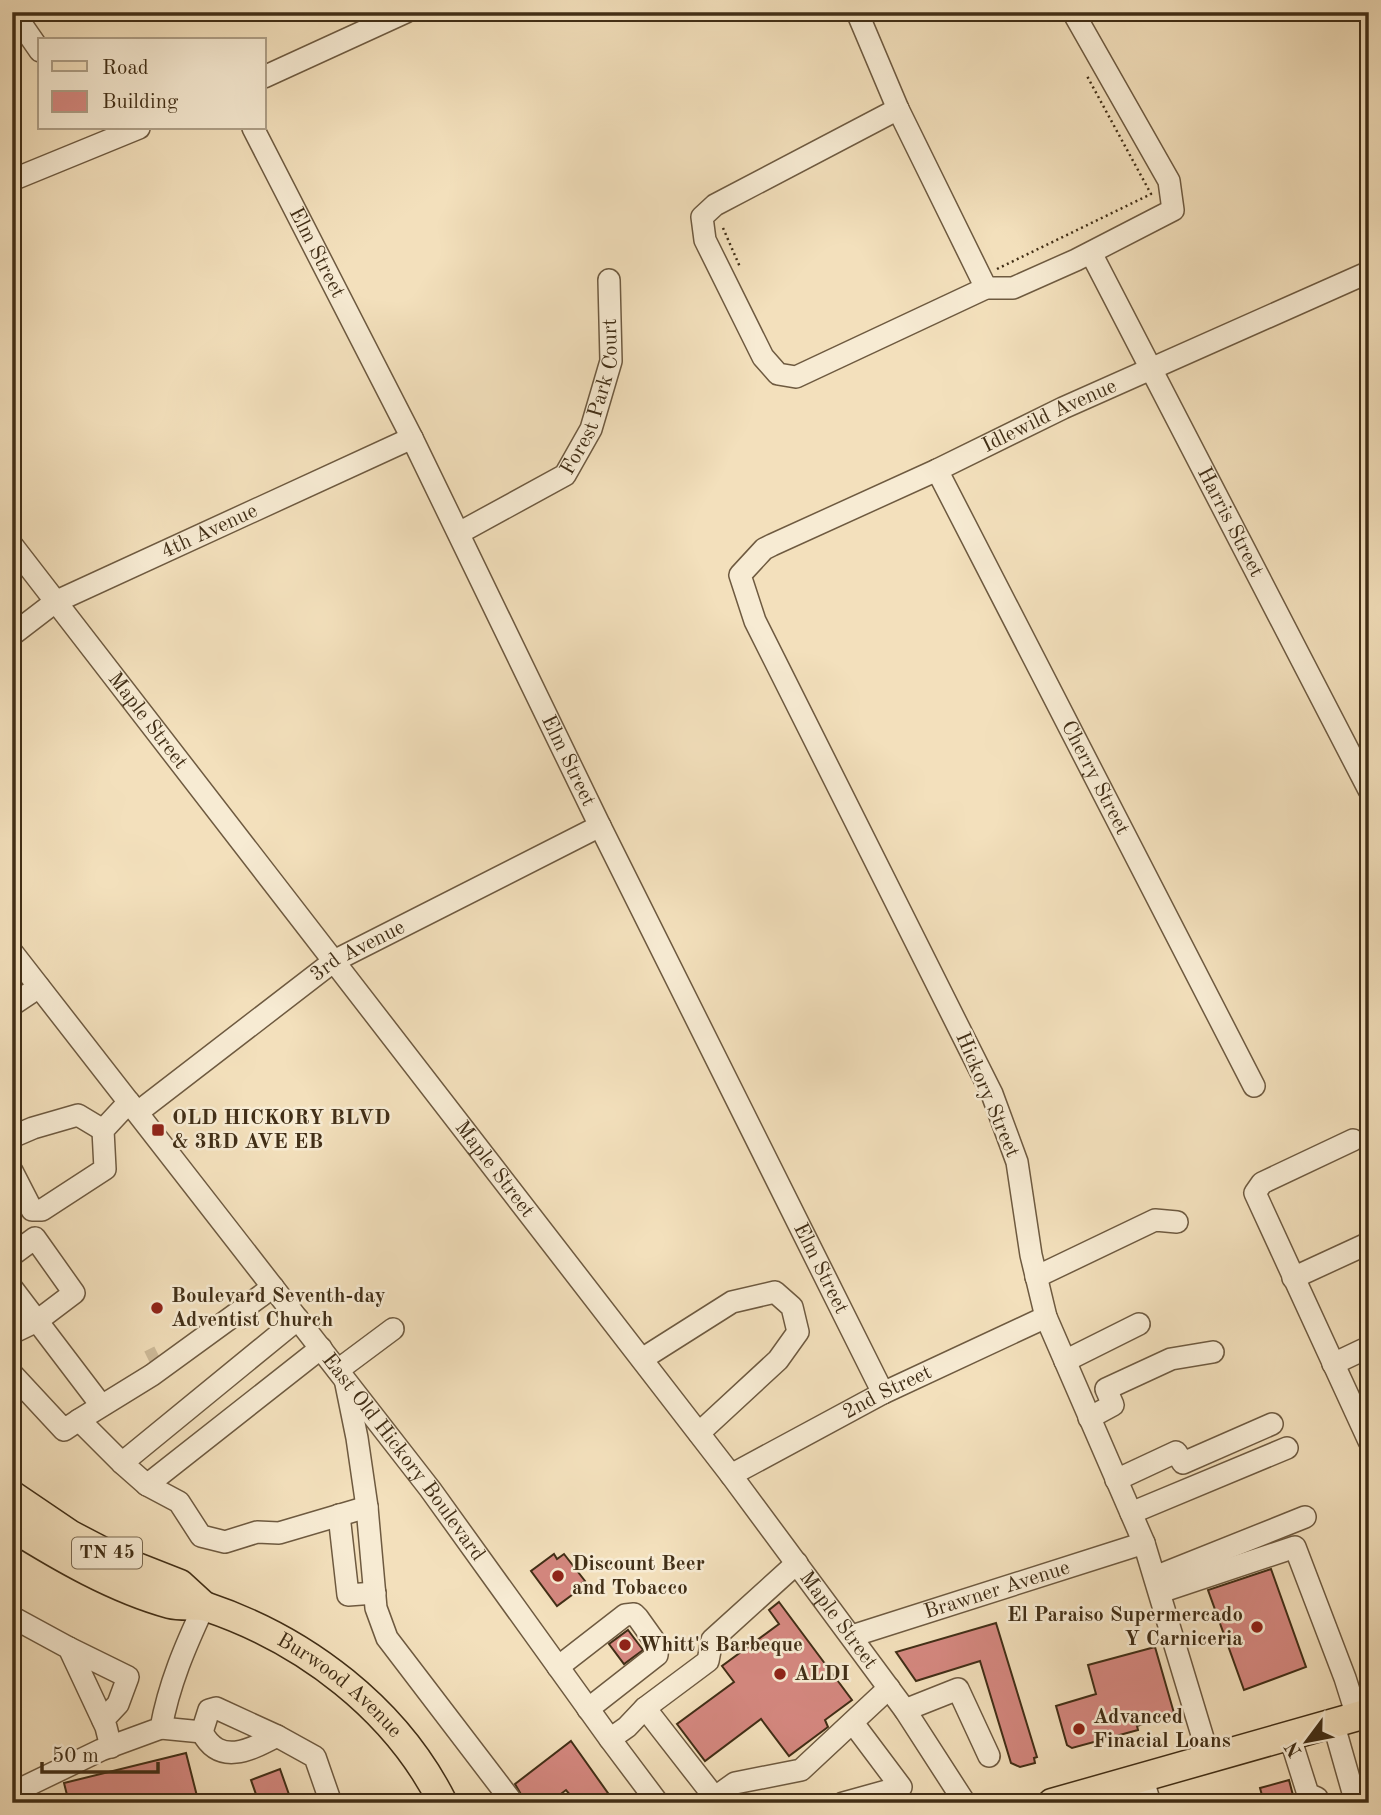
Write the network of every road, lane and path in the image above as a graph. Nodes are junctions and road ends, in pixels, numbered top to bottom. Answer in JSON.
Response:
{"nodes":[{"id":1,"x":13,"y":12,"type":"edge"},
{"id":2,"x":406,"y":12,"type":"edge"},
{"id":3,"x":857,"y":12,"type":"edge"},
{"id":4,"x":1073,"y":12,"type":"edge"},
{"id":5,"x":38,"y":48,"type":"edge"},
{"id":6,"x":1083,"y":69,"type":"dead end"},
{"id":7,"x":266,"y":75,"type":"edge"},
{"id":8,"x":898,"y":109,"type":"junction"},
{"id":9,"x":127,"y":130,"type":"edge"},
{"id":10,"x":254,"y":130,"type":"edge"},
{"id":11,"x":98,"y":135,"type":"edge"},
{"id":12,"x":12,"y":180,"type":"edge"},
{"id":13,"x":719,"y":220,"type":"dead end"},
{"id":14,"x":1091,"y":253,"type":"junction"},
{"id":15,"x":741,"y":269,"type":"dead end"},
{"id":16,"x":998,"y":270,"type":"dead end"},
{"id":17,"x":1369,"y":272,"type":"edge"},
{"id":18,"x":609,"y":280,"type":"dead end"},
{"id":19,"x":986,"y":288,"type":"junction"},
{"id":20,"x":1150,"y":369,"type":"junction"},
{"id":21,"x":412,"y":438,"type":"junction"},
{"id":22,"x":937,"y":470,"type":"junction"},
{"id":23,"x":459,"y":533,"type":"junction"},
{"id":24,"x":12,"y":545,"type":"edge"},
{"id":25,"x":740,"y":575,"type":"joint"},
{"id":26,"x":55,"y":602,"type":"junction"},
{"id":27,"x":12,"y":635,"type":"edge"},
{"id":28,"x":1369,"y":790,"type":"edge"},
{"id":29,"x":600,"y":826,"type":"junction"},
{"id":30,"x":12,"y":953,"type":"edge"},
{"id":31,"x":334,"y":961,"type":"junction"},
{"id":32,"x":39,"y":987,"type":"junction"},
{"id":33,"x":12,"y":1005,"type":"edge"},
{"id":34,"x":1254,"y":1086,"type":"dead end"},
{"id":35,"x":134,"y":1107,"type":"junction"},
{"id":36,"x":103,"y":1130,"type":"junction"},
{"id":37,"x":12,"y":1137,"type":"edge"},
{"id":38,"x":1353,"y":1140,"type":"dead end"},
{"id":39,"x":12,"y":1171,"type":"edge"},
{"id":40,"x":20,"y":1208,"type":"edge"},
{"id":41,"x":1177,"y":1222,"type":"dead end"},
{"id":42,"x":1369,"y":1242,"type":"edge"},
{"id":43,"x":12,"y":1255,"type":"edge"},
{"id":44,"x":1036,"y":1277,"type":"junction"},
{"id":45,"x":1293,"y":1278,"type":"junction"},
{"id":46,"x":12,"y":1287,"type":"edge"},
{"id":47,"x":273,"y":1287,"type":"junction"},
{"id":48,"x":1046,"y":1317,"type":"junction"},
{"id":49,"x":298,"y":1319,"type":"junction"},
{"id":50,"x":37,"y":1321,"type":"junction"},
{"id":51,"x":1139,"y":1324,"type":"dead end"},
{"id":52,"x":393,"y":1329,"type":"dead end"},
{"id":53,"x":12,"y":1333,"type":"edge"},
{"id":54,"x":1369,"y":1347,"type":"edge"},
{"id":55,"x":321,"y":1348,"type":"junction"},
{"id":56,"x":184,"y":1351,"type":"junction"},
{"id":57,"x":1213,"y":1352,"type":"dead end"},
{"id":58,"x":642,"y":1359,"type":"junction"},
{"id":59,"x":1065,"y":1361,"type":"junction"},
{"id":60,"x":1333,"y":1364,"type":"junction"},
{"id":61,"x":12,"y":1374,"type":"edge"},
{"id":62,"x":341,"y":1374,"type":"junction"},
{"id":63,"x":140,"y":1382,"type":"junction"},
{"id":64,"x":883,"y":1393,"type":"junction"},
{"id":65,"x":100,"y":1405,"type":"junction"},
{"id":66,"x":1089,"y":1418,"type":"junction"},
{"id":67,"x":79,"y":1420,"type":"junction"},
{"id":68,"x":1272,"y":1424,"type":"dead end"},
{"id":69,"x":699,"y":1433,"type":"junction"},
{"id":70,"x":1369,"y":1441,"type":"edge"},
{"id":71,"x":1287,"y":1448,"type":"dead end"},
{"id":72,"x":122,"y":1463,"type":"junction"},
{"id":73,"x":731,"y":1475,"type":"junction"},
{"id":74,"x":1116,"y":1480,"type":"junction"},
{"id":75,"x":147,"y":1485,"type":"junction"},
{"id":76,"x":12,"y":1495,"type":"edge"},
{"id":77,"x":366,"y":1507,"type":"junction"},
{"id":78,"x":1131,"y":1513,"type":"junction"},
{"id":79,"x":339,"y":1515,"type":"junction"},
{"id":80,"x":1304,"y":1517,"type":"dead end"},
{"id":81,"x":12,"y":1527,"type":"edge"},
{"id":82,"x":370,"y":1532,"type":"junction"},
{"id":83,"x":342,"y":1537,"type":"junction"},
{"id":84,"x":1144,"y":1543,"type":"junction"},
{"id":85,"x":797,"y":1563,"type":"junction"},
{"id":86,"x":1157,"y":1584,"type":"junction"},
{"id":87,"x":375,"y":1593,"type":"junction"},
{"id":88,"x":204,"y":1606,"type":"junction"},
{"id":89,"x":12,"y":1617,"type":"edge"},
{"id":90,"x":852,"y":1636,"type":"junction"},
{"id":91,"x":69,"y":1648,"type":"junction"},
{"id":92,"x":558,"y":1667,"type":"junction"},
{"id":93,"x":889,"y":1688,"type":"junction"},
{"id":94,"x":645,"y":1708,"type":"junction"},
{"id":95,"x":588,"y":1709,"type":"junction"},
{"id":96,"x":905,"y":1710,"type":"junction"},
{"id":97,"x":1353,"y":1717,"type":"edge"},
{"id":98,"x":103,"y":1720,"type":"junction"},
{"id":99,"x":853,"y":1723,"type":"junction"},
{"id":100,"x":161,"y":1728,"type":"junction"},
{"id":101,"x":202,"y":1732,"type":"junction"},
{"id":102,"x":1289,"y":1734,"type":"junction"},
{"id":103,"x":277,"y":1736,"type":"junction"},
{"id":104,"x":610,"y":1739,"type":"junction"},
{"id":105,"x":110,"y":1746,"type":"junction"},
{"id":106,"x":989,"y":1756,"type":"dead end"},
{"id":107,"x":1209,"y":1758,"type":"junction"},
{"id":108,"x":1349,"y":1780,"type":"junction"},
{"id":109,"x":1146,"y":1790,"type":"edge"},
{"id":110,"x":27,"y":1793,"type":"edge"},
{"id":111,"x":651,"y":1800,"type":"edge"},
{"id":112,"x":716,"y":1800,"type":"edge"},
{"id":113,"x":1317,"y":1800,"type":"edge"},
{"id":114,"x":331,"y":1803,"type":"edge"},
{"id":115,"x":443,"y":1803,"type":"edge"},
{"id":116,"x":513,"y":1803,"type":"edge"},
{"id":117,"x":843,"y":1803,"type":"edge"},
{"id":118,"x":965,"y":1803,"type":"edge"},
{"id":119,"x":1052,"y":1803,"type":"edge"},
{"id":120,"x":1356,"y":1803,"type":"edge"}],
"edges":[{"from":1,"to":5,"type":"street"},
{"from":2,"to":7,"type":"street"},
{"from":3,"to":8,"type":"street"},
{"from":4,"to":14,"type":"street"},
{"from":6,"to":16,"type":"path"},
{"from":8,"to":19,"type":"street"},
{"from":8,"to":19,"type":"street"},
{"from":9,"to":11,"type":"street"},
{"from":10,"to":21,"type":"street","name":"Elm Street"},
{"from":11,"to":12,"type":"street"},
{"from":13,"to":15,"type":"path"},
{"from":14,"to":19,"type":"street"},
{"from":14,"to":20,"type":"street","name":"Harris Street"},
{"from":17,"to":20,"type":"street","name":"Idlewild Avenue"},
{"from":18,"to":23,"type":"street","name":"Forest Park Court"},
{"from":20,"to":22,"type":"street","name":"Idlewild Avenue"},
{"from":20,"to":28,"type":"street","name":"Harris Street"},
{"from":21,"to":23,"type":"street","name":"Elm Street"},
{"from":21,"to":26,"type":"street","name":"4th Avenue"},
{"from":22,"to":25,"type":"street","name":"Idlewild Avenue"},
{"from":22,"to":34,"type":"street","name":"Cherry Street"},
{"from":23,"to":29,"type":"street","name":"Elm Street"},
{"from":24,"to":26,"type":"street","name":"Maple Street"},
{"from":25,"to":44,"type":"street","name":"Hickory Street"},
{"from":26,"to":27,"type":"street","name":"4th Avenue"},
{"from":26,"to":31,"type":"street","name":"Maple Street"},
{"from":29,"to":31,"type":"street","name":"3rd Avenue"},
{"from":29,"to":64,"type":"street","name":"Elm Street"},
{"from":30,"to":32,"type":"street","name":"East Old Hickory Boulevard"},
{"from":31,"to":35,"type":"street","name":"3rd Avenue"},
{"from":31,"to":58,"type":"street","name":"Maple Street"},
{"from":32,"to":33,"type":"street"},
{"from":32,"to":35,"type":"street","name":"East Old Hickory Boulevard"},
{"from":35,"to":36,"type":"street","name":"3rd Avenue"},
{"from":35,"to":47,"type":"street","name":"East Old Hickory Boulevard"},
{"from":36,"to":37,"type":"street"},
{"from":36,"to":40,"type":"street"},
{"from":38,"to":45,"type":"street"},
{"from":39,"to":40,"type":"street"},
{"from":41,"to":44,"type":"street"},
{"from":42,"to":45,"type":"street"},
{"from":43,"to":50,"type":"street"},
{"from":44,"to":48,"type":"street","name":"Hickory Street"},
{"from":45,"to":60,"type":"street"},
{"from":46,"to":50,"type":"street"},
{"from":47,"to":49,"type":"street","name":"East Old Hickory Boulevard"},
{"from":47,"to":56,"type":"street"},
{"from":48,"to":59,"type":"street","name":"Hickory Street"},
{"from":48,"to":64,"type":"street","name":"2nd Street"},
{"from":49,"to":55,"type":"street","name":"East Old Hickory Boulevard"},
{"from":49,"to":72,"type":"street"},
{"from":50,"to":53,"type":"street"},
{"from":50,"to":65,"type":"street"},
{"from":51,"to":59,"type":"street"},
{"from":52,"to":62,"type":"street"},
{"from":54,"to":60,"type":"street"},
{"from":55,"to":62,"type":"street","name":"East Old Hickory Boulevard"},
{"from":55,"to":75,"type":"street"},
{"from":56,"to":63,"type":"street"},
{"from":56,"to":63,"type":"street"},
{"from":57,"to":66,"type":"street"},
{"from":58,"to":69,"type":"street","name":"Maple Street"},
{"from":58,"to":69,"type":"street"},
{"from":59,"to":66,"type":"street","name":"Hickory Street"},
{"from":60,"to":70,"type":"street"},
{"from":61,"to":67,"type":"street"},
{"from":62,"to":77,"type":"street"},
{"from":62,"to":92,"type":"street","name":"East Old Hickory Boulevard"},
{"from":63,"to":65,"type":"street"},
{"from":64,"to":73,"type":"street","name":"2nd Street"},
{"from":65,"to":67,"type":"street"},
{"from":66,"to":74,"type":"street","name":"Hickory Street"},
{"from":67,"to":72,"type":"street"},
{"from":68,"to":74,"type":"street"},
{"from":69,"to":73,"type":"street","name":"Maple Street"},
{"from":71,"to":78,"type":"street"},
{"from":72,"to":75,"type":"street"},
{"from":73,"to":85,"type":"street","name":"Maple Street"},
{"from":74,"to":78,"type":"street","name":"Hickory Street"},
{"from":75,"to":79,"type":"street"},
{"from":76,"to":88,"type":"main road","name":"Burwood Avenue","number":"TN 45"},
{"from":77,"to":79,"type":"street"},
{"from":77,"to":82,"type":"street"},
{"from":78,"to":84,"type":"street","name":"Hickory Street"},
{"from":79,"to":83,"type":"street"},
{"from":80,"to":86,"type":"street"},
{"from":81,"to":88,"type":"main road","name":"Burwood Avenue","number":"TN 45"},
{"from":82,"to":83,"type":"street"},
{"from":82,"to":87,"type":"street"},
{"from":83,"to":87,"type":"street"},
{"from":84,"to":86,"type":"street","name":"Hickory Street"},
{"from":84,"to":90,"type":"street","name":"Brawner Avenue"},
{"from":85,"to":90,"type":"street","name":"Maple Street"},
{"from":85,"to":94,"type":"street"},
{"from":86,"to":97,"type":"street"},
{"from":86,"to":107,"type":"street","name":"Hickory Street"},
{"from":87,"to":116,"type":"street"},
{"from":88,"to":100,"type":"street"},
{"from":88,"to":115,"type":"main road","name":"Burwood Avenue","number":"TN 45"},
{"from":89,"to":91,"type":"street"},
{"from":90,"to":93,"type":"street","name":"Maple Street"},
{"from":91,"to":98,"type":"street"},
{"from":91,"to":98,"type":"street"},
{"from":92,"to":95,"type":"street","name":"East Old Hickory Boulevard"},
{"from":92,"to":95,"type":"street"},
{"from":93,"to":96,"type":"street","name":"Maple Street"},
{"from":93,"to":99,"type":"street"},
{"from":94,"to":104,"type":"street"},
{"from":94,"to":112,"type":"street"},
{"from":95,"to":104,"type":"street","name":"East Old Hickory Boulevard"},
{"from":96,"to":106,"type":"street"},
{"from":96,"to":118,"type":"street","name":"Maple Street"},
{"from":97,"to":102,"type":"main road"},
{"from":97,"to":108,"type":"street"},
{"from":98,"to":105,"type":"street"},
{"from":99,"to":112,"type":"street"},
{"from":99,"to":117,"type":"street"},
{"from":100,"to":101,"type":"street"},
{"from":100,"to":105,"type":"street"},
{"from":101,"to":103,"type":"street"},
{"from":101,"to":103,"type":"street"},
{"from":102,"to":107,"type":"main road"},
{"from":102,"to":113,"type":"street"},
{"from":103,"to":114,"type":"street"},
{"from":104,"to":111,"type":"street","name":"East Old Hickory Boulevard"},
{"from":105,"to":110,"type":"street"},
{"from":107,"to":109,"type":"main road"},
{"from":108,"to":113,"type":"street"},
{"from":108,"to":120,"type":"street"},
{"from":109,"to":119,"type":"main road"}]}
